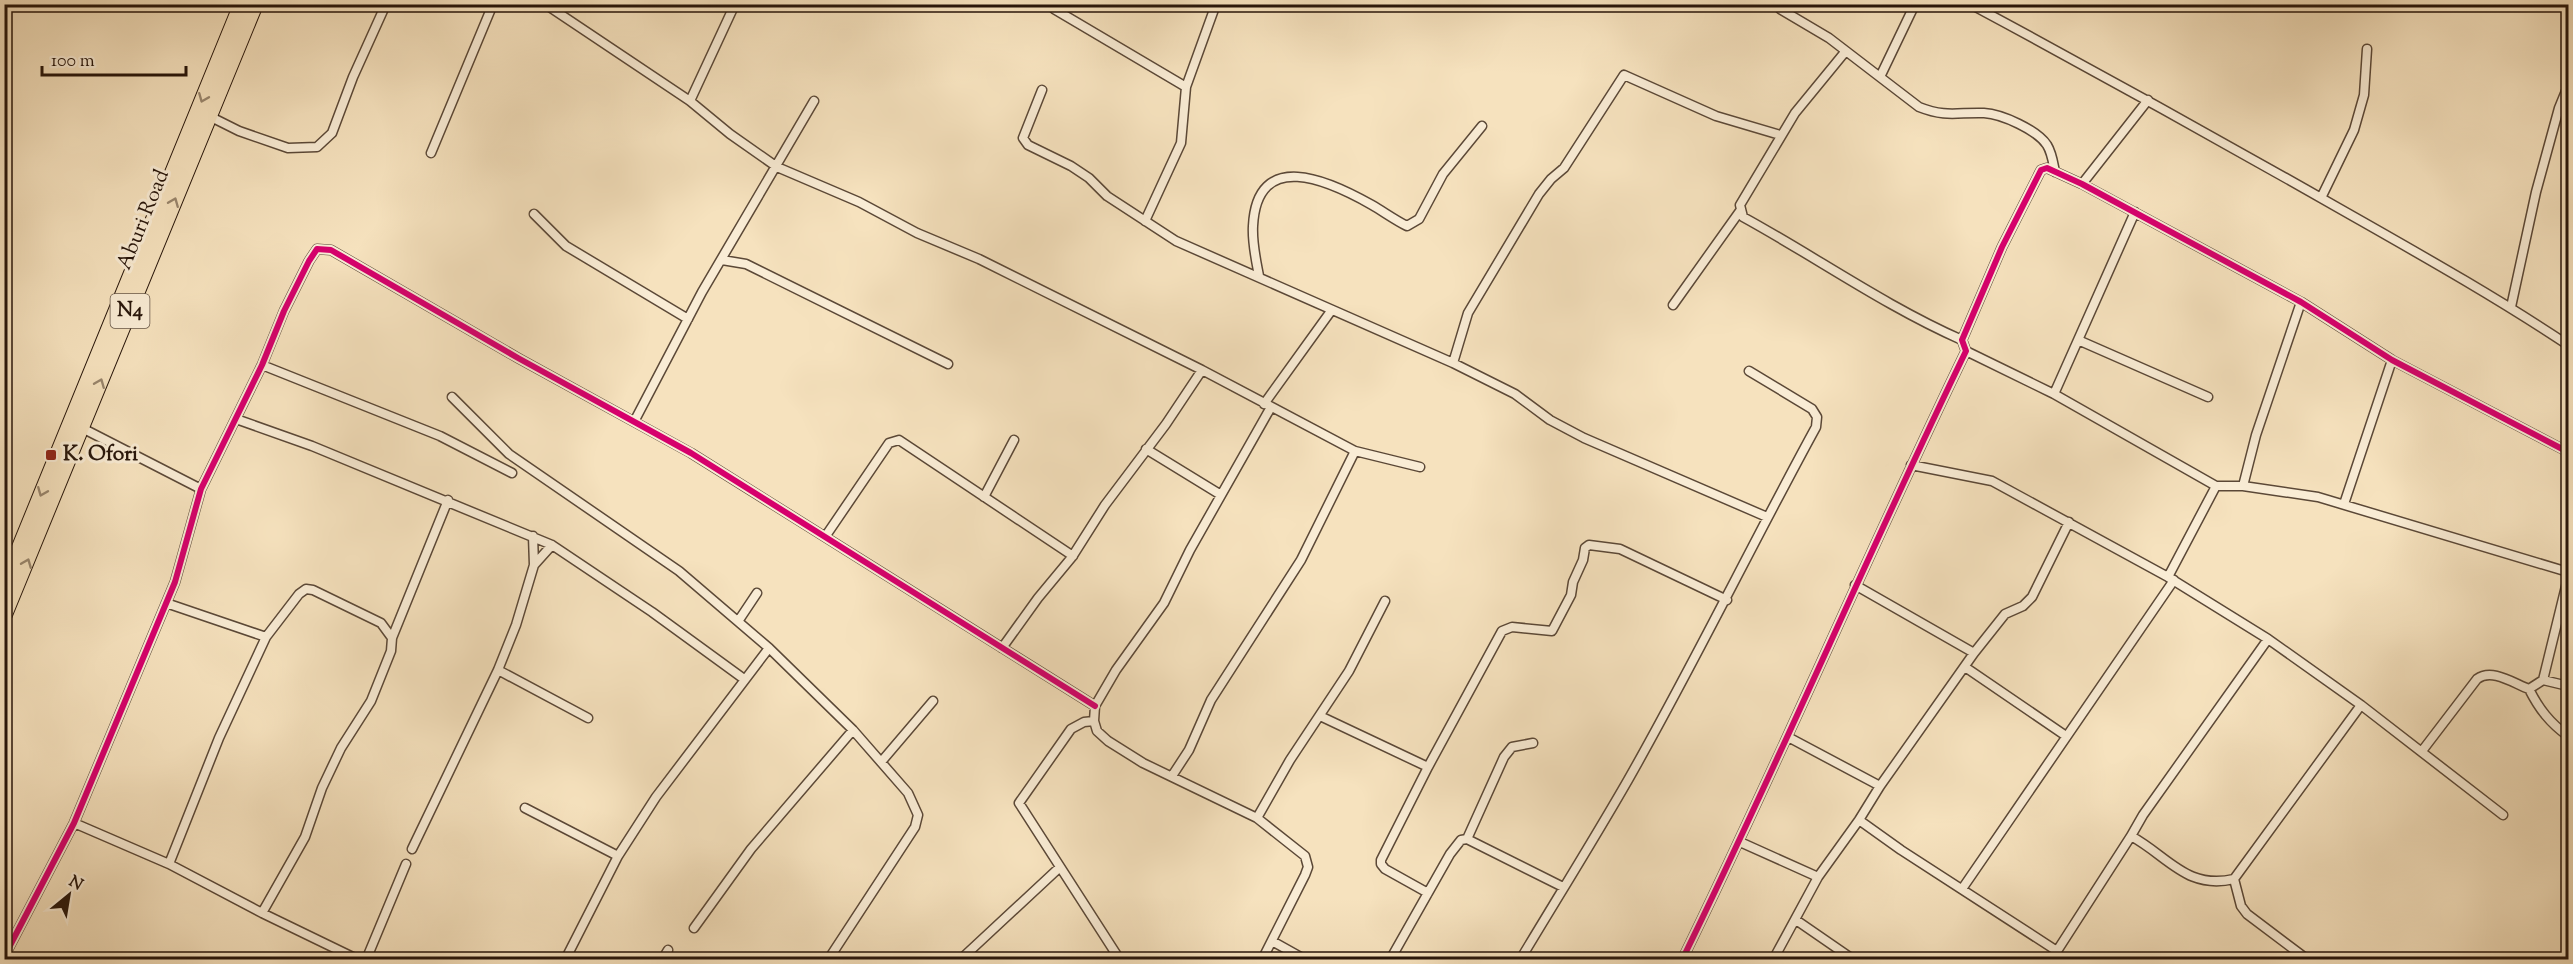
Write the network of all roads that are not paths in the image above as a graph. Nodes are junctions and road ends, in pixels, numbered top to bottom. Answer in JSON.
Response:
{"nodes":[{"id":1,"x":242,"y":4,"type":"edge"},
{"id":2,"x":256,"y":4,"type":"edge"},
{"id":3,"x":386,"y":4,"type":"edge"},
{"id":4,"x":493,"y":4,"type":"edge"},
{"id":5,"x":545,"y":4,"type":"edge"},
{"id":6,"x":735,"y":4,"type":"edge"},
{"id":7,"x":1066,"y":4,"type":"edge"},
{"id":8,"x":1216,"y":4,"type":"edge"},
{"id":9,"x":1915,"y":4,"type":"edge"},
{"id":10,"x":1970,"y":4,"type":"edge"},
{"id":11,"x":1780,"y":9,"type":"dead end"},
{"id":12,"x":2367,"y":49,"type":"dead end"},
{"id":13,"x":1845,"y":52,"type":"junction"},
{"id":14,"x":1880,"y":77,"type":"junction"},
{"id":15,"x":2568,"y":86,"type":"edge"},
{"id":16,"x":1186,"y":87,"type":"junction"},
{"id":17,"x":1042,"y":90,"type":"dead end"},
{"id":18,"x":2148,"y":100,"type":"junction"},
{"id":19,"x":690,"y":101,"type":"junction"},
{"id":20,"x":814,"y":101,"type":"dead end"},
{"id":21,"x":209,"y":116,"type":"junction"},
{"id":22,"x":1482,"y":126,"type":"dead end"},
{"id":23,"x":1780,"y":135,"type":"junction"},
{"id":24,"x":432,"y":153,"type":"dead end"},
{"id":25,"x":777,"y":167,"type":"junction"},
{"id":26,"x":2055,"y":172,"type":"junction"},
{"id":27,"x":2082,"y":184,"type":"junction"},
{"id":28,"x":2321,"y":198,"type":"junction"},
{"id":29,"x":1740,"y":211,"type":"junction"},
{"id":30,"x":2134,"y":212,"type":"junction"},
{"id":31,"x":534,"y":214,"type":"dead end"},
{"id":32,"x":1145,"y":221,"type":"junction"},
{"id":33,"x":722,"y":260,"type":"junction"},
{"id":34,"x":1259,"y":276,"type":"junction"},
{"id":35,"x":2301,"y":302,"type":"junction"},
{"id":36,"x":1673,"y":305,"type":"dead end"},
{"id":37,"x":2511,"y":307,"type":"junction"},
{"id":38,"x":1331,"y":311,"type":"junction"},
{"id":39,"x":688,"y":319,"type":"junction"},
{"id":40,"x":1962,"y":340,"type":"junction"},
{"id":41,"x":2078,"y":340,"type":"junction"},
{"id":42,"x":2568,"y":345,"type":"edge"},
{"id":43,"x":1966,"y":351,"type":"junction"},
{"id":44,"x":2392,"y":360,"type":"junction"},
{"id":45,"x":1453,"y":363,"type":"junction"},
{"id":46,"x":948,"y":364,"type":"dead end"},
{"id":47,"x":262,"y":365,"type":"junction"},
{"id":48,"x":1202,"y":370,"type":"junction"},
{"id":49,"x":1749,"y":371,"type":"dead end"},
{"id":50,"x":2054,"y":394,"type":"junction"},
{"id":51,"x":452,"y":397,"type":"dead end"},
{"id":52,"x":2208,"y":397,"type":"dead end"},
{"id":53,"x":1267,"y":406,"type":"junction"},
{"id":54,"x":236,"y":419,"type":"junction"},
{"id":55,"x":635,"y":420,"type":"junction"},
{"id":56,"x":82,"y":428,"type":"junction"},
{"id":57,"x":1014,"y":440,"type":"dead end"},
{"id":58,"x":1146,"y":449,"type":"junction"},
{"id":59,"x":1355,"y":451,"type":"junction"},
{"id":60,"x":2568,"y":452,"type":"edge"},
{"id":61,"x":1911,"y":465,"type":"junction"},
{"id":62,"x":1420,"y":467,"type":"dead end"},
{"id":63,"x":512,"y":473,"type":"dead end"},
{"id":64,"x":2216,"y":486,"type":"junction"},
{"id":65,"x":2243,"y":486,"type":"junction"},
{"id":66,"x":201,"y":489,"type":"junction"},
{"id":67,"x":1221,"y":495,"type":"junction"},
{"id":68,"x":984,"y":497,"type":"junction"},
{"id":69,"x":448,"y":500,"type":"junction"},
{"id":70,"x":2344,"y":504,"type":"junction"},
{"id":71,"x":1767,"y":517,"type":"junction"},
{"id":72,"x":2069,"y":522,"type":"junction"},
{"id":73,"x":533,"y":536,"type":"junction"},
{"id":74,"x":825,"y":537,"type":"junction"},
{"id":75,"x":552,"y":545,"type":"junction"},
{"id":76,"x":1073,"y":556,"type":"junction"},
{"id":77,"x":534,"y":565,"type":"junction"},
{"id":78,"x":2568,"y":572,"type":"edge"},
{"id":79,"x":2171,"y":578,"type":"junction"},
{"id":80,"x":2568,"y":578,"type":"edge"},
{"id":81,"x":5,"y":579,"type":"edge"},
{"id":82,"x":1855,"y":585,"type":"junction"},
{"id":83,"x":757,"y":593,"type":"dead end"},
{"id":84,"x":1727,"y":600,"type":"junction"},
{"id":85,"x":1385,"y":601,"type":"dead end"},
{"id":86,"x":166,"y":603,"type":"junction"},
{"id":87,"x":4,"y":617,"type":"edge"},
{"id":88,"x":739,"y":620,"type":"junction"},
{"id":89,"x":266,"y":637,"type":"junction"},
{"id":90,"x":393,"y":638,"type":"junction"},
{"id":91,"x":2268,"y":639,"type":"junction"},
{"id":92,"x":769,"y":648,"type":"junction"},
{"id":93,"x":1002,"y":648,"type":"junction"},
{"id":94,"x":1974,"y":653,"type":"junction"},
{"id":95,"x":1965,"y":667,"type":"junction"},
{"id":96,"x":498,"y":670,"type":"junction"},
{"id":97,"x":744,"y":679,"type":"junction"},
{"id":98,"x":2543,"y":680,"type":"junction"},
{"id":99,"x":2568,"y":686,"type":"edge"},
{"id":100,"x":2529,"y":689,"type":"junction"},
{"id":101,"x":933,"y":701,"type":"dead end"},
{"id":102,"x":2361,"y":705,"type":"junction"},
{"id":103,"x":1095,"y":706,"type":"junction"},
{"id":104,"x":1320,"y":716,"type":"junction"},
{"id":105,"x":588,"y":718,"type":"dead end"},
{"id":106,"x":1094,"y":721,"type":"junction"},
{"id":107,"x":853,"y":730,"type":"junction"},
{"id":108,"x":2066,"y":736,"type":"junction"},
{"id":109,"x":2568,"y":736,"type":"edge"},
{"id":110,"x":1788,"y":737,"type":"junction"},
{"id":111,"x":1533,"y":744,"type":"dead end"},
{"id":112,"x":2421,"y":751,"type":"junction"},
{"id":113,"x":881,"y":762,"type":"junction"},
{"id":114,"x":1428,"y":767,"type":"junction"},
{"id":115,"x":1172,"y":776,"type":"junction"},
{"id":116,"x":1880,"y":786,"type":"junction"},
{"id":117,"x":525,"y":807,"type":"dead end"},
{"id":118,"x":2503,"y":815,"type":"dead end"},
{"id":119,"x":1257,"y":818,"type":"junction"},
{"id":120,"x":1859,"y":820,"type":"junction"},
{"id":121,"x":74,"y":823,"type":"junction"},
{"id":122,"x":2132,"y":836,"type":"junction"},
{"id":123,"x":1467,"y":839,"type":"junction"},
{"id":124,"x":1740,"y":842,"type":"junction"},
{"id":125,"x":412,"y":849,"type":"dead end"},
{"id":126,"x":618,"y":856,"type":"junction"},
{"id":127,"x":169,"y":864,"type":"junction"},
{"id":128,"x":406,"y":864,"type":"dead end"},
{"id":129,"x":1060,"y":867,"type":"junction"},
{"id":130,"x":1818,"y":877,"type":"junction"},
{"id":131,"x":2234,"y":879,"type":"junction"},
{"id":132,"x":1563,"y":887,"type":"junction"},
{"id":133,"x":1962,"y":889,"type":"junction"},
{"id":134,"x":1428,"y":893,"type":"junction"},
{"id":135,"x":262,"y":913,"type":"junction"},
{"id":136,"x":1796,"y":920,"type":"junction"},
{"id":137,"x":694,"y":928,"type":"dead end"},
{"id":138,"x":1272,"y":941,"type":"junction"},
{"id":139,"x":668,"y":950,"type":"dead end"},
{"id":140,"x":2058,"y":951,"type":"junction"},
{"id":141,"x":4,"y":957,"type":"edge"},
{"id":142,"x":359,"y":960,"type":"edge"},
{"id":143,"x":366,"y":960,"type":"edge"},
{"id":144,"x":565,"y":960,"type":"edge"},
{"id":145,"x":662,"y":960,"type":"edge"},
{"id":146,"x":828,"y":960,"type":"edge"},
{"id":147,"x":960,"y":960,"type":"edge"},
{"id":148,"x":1120,"y":960,"type":"edge"},
{"id":149,"x":1262,"y":960,"type":"edge"},
{"id":150,"x":1306,"y":960,"type":"edge"},
{"id":151,"x":1390,"y":960,"type":"edge"},
{"id":152,"x":1520,"y":960,"type":"edge"},
{"id":153,"x":1682,"y":960,"type":"edge"},
{"id":154,"x":1773,"y":960,"type":"edge"},
{"id":155,"x":1854,"y":960,"type":"edge"},
{"id":156,"x":2064,"y":960,"type":"edge"},
{"id":157,"x":2308,"y":960,"type":"edge"}],
"edges":[{"from":1,"to":81,"type":"highway","name":"Aburi Road","number":"N4","one_way":true},
{"from":2,"to":21,"type":"highway","name":"Aburi Road","number":"N4"},
{"from":3,"to":21,"type":"street"},
{"from":4,"to":24,"type":"street"},
{"from":5,"to":19,"type":"street"},
{"from":6,"to":19,"type":"street"},
{"from":7,"to":16,"type":"street"},
{"from":8,"to":16,"type":"street"},
{"from":9,"to":14,"type":"street"},
{"from":10,"to":18,"type":"street"},
{"from":11,"to":13,"type":"street"},
{"from":12,"to":28,"type":"street"},
{"from":13,"to":14,"type":"street"},
{"from":13,"to":23,"type":"street"},
{"from":14,"to":26,"type":"street"},
{"from":15,"to":37,"type":"street"},
{"from":16,"to":32,"type":"street"},
{"from":17,"to":32,"type":"street"},
{"from":18,"to":27,"type":"street"},
{"from":18,"to":28,"type":"street"},
{"from":19,"to":25,"type":"street"},
{"from":20,"to":25,"type":"street"},
{"from":56,"to":21,"type":"highway","name":"Aburi Road","number":"N4","one_way":true},
{"from":22,"to":34,"type":"street"},
{"from":23,"to":29,"type":"street"},
{"from":23,"to":45,"type":"street"},
{"from":25,"to":33,"type":"street"},
{"from":25,"to":48,"type":"street"},
{"from":26,"to":27,"type":"street"},
{"from":26,"to":40,"type":"street"},
{"from":27,"to":30,"type":"street"},
{"from":28,"to":37,"type":"street"},
{"from":29,"to":36,"type":"street"},
{"from":29,"to":40,"type":"street"},
{"from":30,"to":35,"type":"street"},
{"from":30,"to":41,"type":"street"},
{"from":31,"to":39,"type":"street"},
{"from":32,"to":34,"type":"street"},
{"from":33,"to":39,"type":"street"},
{"from":33,"to":46,"type":"street"},
{"from":34,"to":38,"type":"street"},
{"from":35,"to":44,"type":"street"},
{"from":35,"to":65,"type":"street"},
{"from":37,"to":42,"type":"street"},
{"from":38,"to":45,"type":"street"},
{"from":38,"to":53,"type":"street"},
{"from":39,"to":55,"type":"street"},
{"from":40,"to":43,"type":"street"},
{"from":41,"to":50,"type":"street"},
{"from":41,"to":52,"type":"street"},
{"from":43,"to":50,"type":"street"},
{"from":43,"to":61,"type":"street"},
{"from":44,"to":60,"type":"street"},
{"from":44,"to":70,"type":"street"},
{"from":45,"to":71,"type":"street"},
{"from":47,"to":54,"type":"street"},
{"from":47,"to":55,"type":"street"},
{"from":47,"to":63,"type":"street"},
{"from":48,"to":53,"type":"street"},
{"from":48,"to":58,"type":"street"},
{"from":49,"to":71,"type":"street"},
{"from":50,"to":64,"type":"street"},
{"from":51,"to":88,"type":"street"},
{"from":53,"to":59,"type":"street"},
{"from":53,"to":67,"type":"street"},
{"from":54,"to":66,"type":"street"},
{"from":54,"to":69,"type":"street"},
{"from":55,"to":74,"type":"street"},
{"from":56,"to":66,"type":"street"},
{"from":87,"to":56,"type":"highway","name":"Aburi Road","number":"N4","one_way":true},
{"from":57,"to":68,"type":"street"},
{"from":58,"to":67,"type":"street"},
{"from":58,"to":76,"type":"street"},
{"from":59,"to":62,"type":"street"},
{"from":59,"to":115,"type":"street"},
{"from":61,"to":72,"type":"street"},
{"from":61,"to":82,"type":"street"},
{"from":64,"to":65,"type":"street"},
{"from":64,"to":79,"type":"street"},
{"from":65,"to":70,"type":"street"},
{"from":66,"to":86,"type":"street"},
{"from":67,"to":103,"type":"street"},
{"from":68,"to":74,"type":"street"},
{"from":68,"to":76,"type":"street"},
{"from":69,"to":73,"type":"street"},
{"from":69,"to":90,"type":"street"},
{"from":70,"to":78,"type":"street"},
{"from":71,"to":84,"type":"street"},
{"from":72,"to":79,"type":"street"},
{"from":72,"to":94,"type":"street"},
{"from":73,"to":75,"type":"street"},
{"from":73,"to":77,"type":"street"},
{"from":74,"to":93,"type":"street"},
{"from":75,"to":77,"type":"street"},
{"from":75,"to":97,"type":"street"},
{"from":76,"to":93,"type":"street"},
{"from":77,"to":96,"type":"street"},
{"from":79,"to":91,"type":"street"},
{"from":79,"to":108,"type":"street"},
{"from":80,"to":98,"type":"street"},
{"from":82,"to":94,"type":"street"},
{"from":82,"to":110,"type":"street"},
{"from":83,"to":88,"type":"street"},
{"from":84,"to":114,"type":"street"},
{"from":84,"to":132,"type":"street"},
{"from":85,"to":104,"type":"street"},
{"from":86,"to":89,"type":"street"},
{"from":86,"to":121,"type":"street"},
{"from":88,"to":92,"type":"street"},
{"from":89,"to":90,"type":"street"},
{"from":89,"to":127,"type":"street"},
{"from":90,"to":135,"type":"street"},
{"from":91,"to":102,"type":"street"},
{"from":91,"to":122,"type":"street"},
{"from":92,"to":97,"type":"street"},
{"from":92,"to":107,"type":"street"},
{"from":93,"to":103,"type":"street"},
{"from":94,"to":95,"type":"street"},
{"from":95,"to":108,"type":"street"},
{"from":95,"to":116,"type":"street"},
{"from":96,"to":105,"type":"street"},
{"from":96,"to":125,"type":"street"},
{"from":97,"to":126,"type":"street"},
{"from":98,"to":99,"type":"street"},
{"from":98,"to":100,"type":"street"},
{"from":100,"to":109,"type":"street"},
{"from":100,"to":112,"type":"street"},
{"from":101,"to":113,"type":"street"},
{"from":102,"to":112,"type":"street"},
{"from":102,"to":131,"type":"street"},
{"from":103,"to":106,"type":"street"},
{"from":104,"to":114,"type":"street"},
{"from":104,"to":119,"type":"street"},
{"from":106,"to":115,"type":"street"},
{"from":106,"to":129,"type":"street"},
{"from":107,"to":113,"type":"street"},
{"from":107,"to":137,"type":"street"},
{"from":108,"to":133,"type":"street"},
{"from":110,"to":116,"type":"street"},
{"from":110,"to":124,"type":"street"},
{"from":111,"to":123,"type":"street"},
{"from":112,"to":118,"type":"street"},
{"from":113,"to":146,"type":"street"},
{"from":114,"to":134,"type":"street"},
{"from":115,"to":119,"type":"street"},
{"from":116,"to":120,"type":"street"},
{"from":117,"to":126,"type":"street"},
{"from":119,"to":138,"type":"street"},
{"from":120,"to":130,"type":"street"},
{"from":120,"to":133,"type":"street"},
{"from":121,"to":127,"type":"street"},
{"from":121,"to":141,"type":"street"},
{"from":122,"to":131,"type":"street"},
{"from":122,"to":140,"type":"street"},
{"from":123,"to":132,"type":"street"},
{"from":123,"to":134,"type":"street"},
{"from":124,"to":130,"type":"street"},
{"from":124,"to":153,"type":"street"},
{"from":126,"to":144,"type":"street"},
{"from":127,"to":135,"type":"street"},
{"from":128,"to":143,"type":"street"},
{"from":129,"to":147,"type":"street"},
{"from":129,"to":148,"type":"street"},
{"from":130,"to":136,"type":"street"},
{"from":131,"to":157,"type":"street"},
{"from":132,"to":152,"type":"street"},
{"from":133,"to":140,"type":"street"},
{"from":134,"to":151,"type":"street"},
{"from":135,"to":142,"type":"street"},
{"from":136,"to":154,"type":"street"},
{"from":136,"to":155,"type":"street"},
{"from":138,"to":149,"type":"street"},
{"from":138,"to":150,"type":"street"},
{"from":139,"to":145,"type":"street"},
{"from":140,"to":156,"type":"street"}]}
